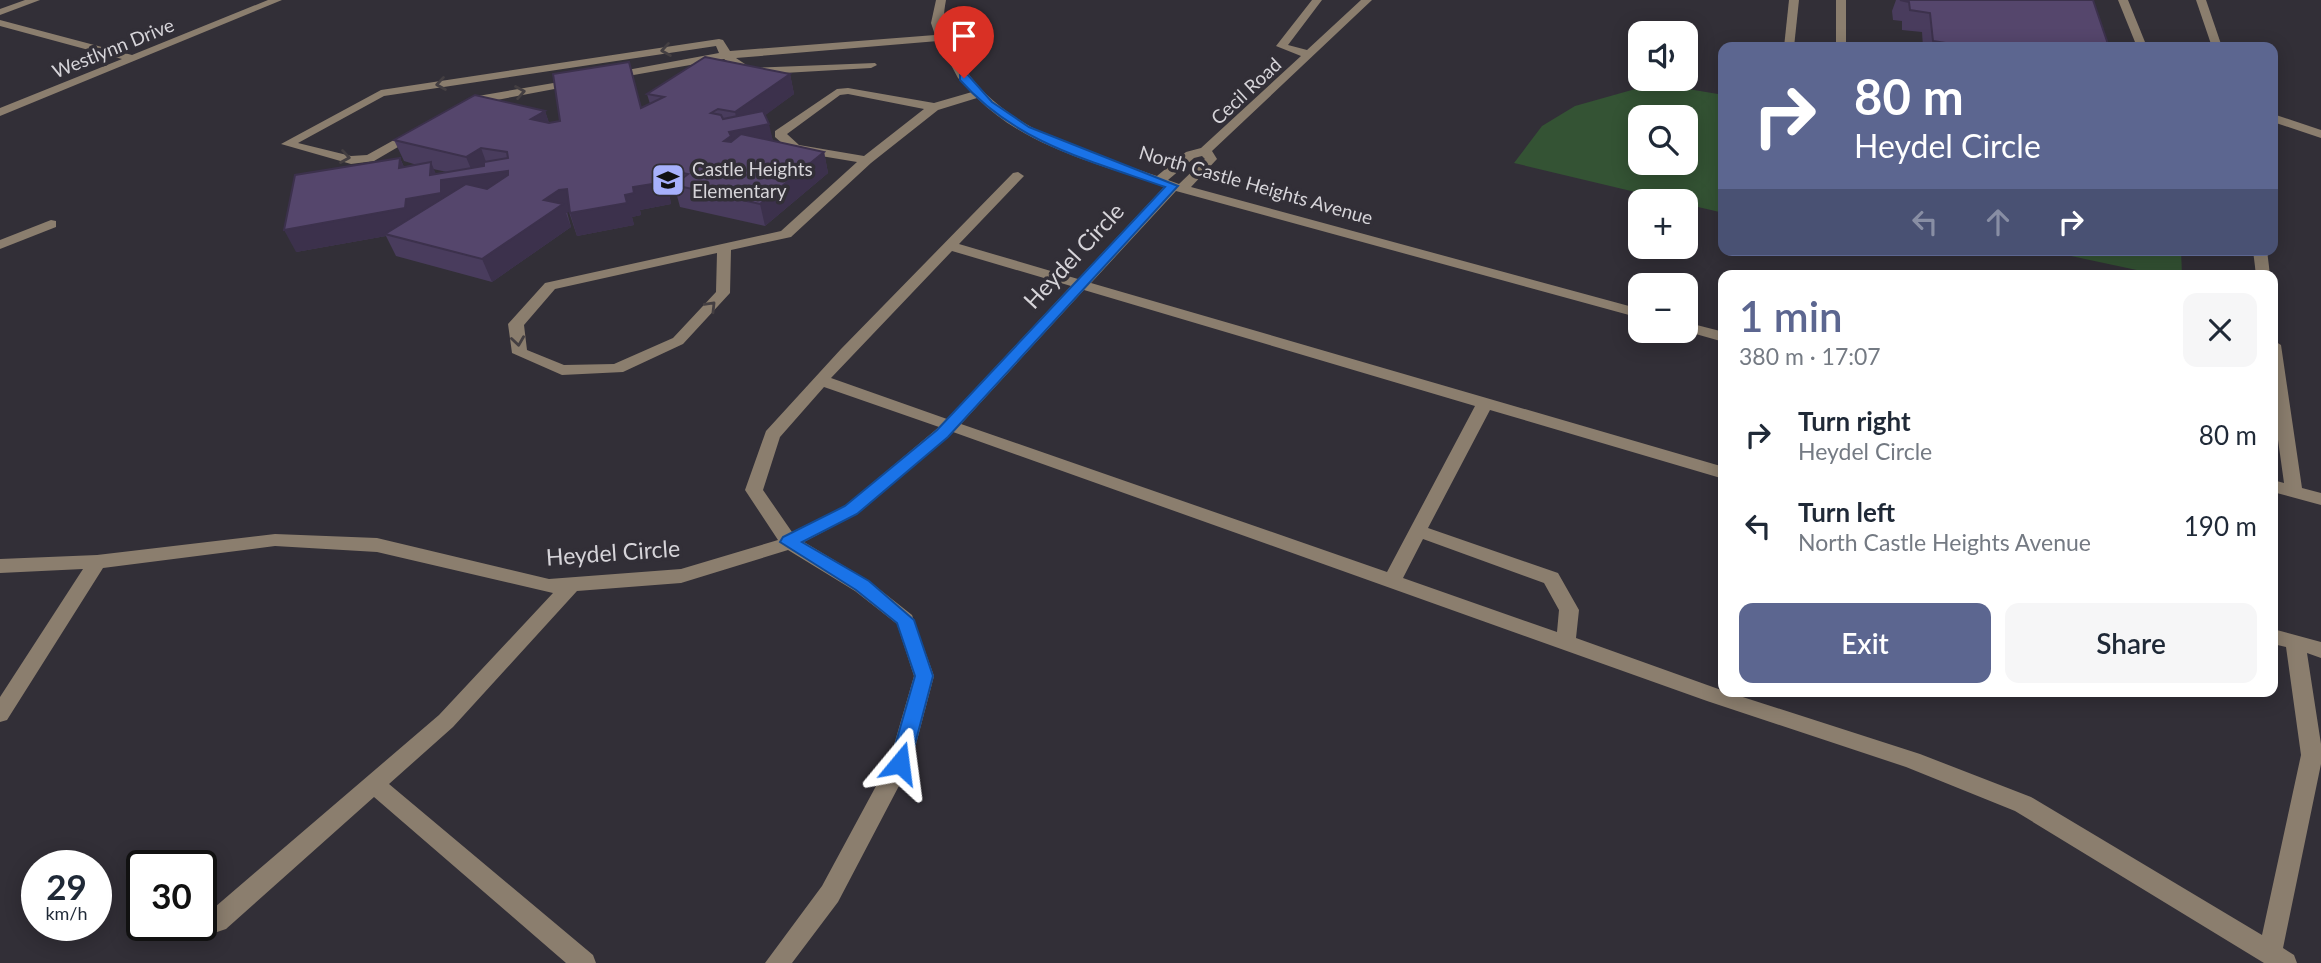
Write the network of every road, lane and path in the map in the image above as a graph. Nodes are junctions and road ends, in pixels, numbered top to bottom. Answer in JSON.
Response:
{"nodes":[{"id":1,"x":35,"y":0,"type":"edge"},
{"id":2,"x":277,"y":0,"type":"edge"},
{"id":3,"x":941,"y":0,"type":"edge"},
{"id":4,"x":1317,"y":0,"type":"edge"},
{"id":5,"x":1367,"y":0,"type":"edge"},
{"id":6,"x":1794,"y":0,"type":"edge"},
{"id":7,"x":1841,"y":0,"type":"edge"},
{"id":8,"x":2123,"y":0,"type":"edge"},
{"id":9,"x":2201,"y":0,"type":"edge"},
{"id":10,"x":0,"y":12,"type":"edge"},
{"id":11,"x":0,"y":23,"type":"edge"},
{"id":12,"x":941,"y":38,"type":"junction"},
{"id":13,"x":1789,"y":42,"type":"edge"},
{"id":14,"x":1841,"y":42,"type":"edge"},
{"id":15,"x":2140,"y":42,"type":"edge"},
{"id":16,"x":2215,"y":42,"type":"edge"},
{"id":17,"x":726,"y":55,"type":"junction"},
{"id":18,"x":1310,"y":55,"type":"junction"},
{"id":19,"x":132,"y":58,"type":"junction"},
{"id":20,"x":871,"y":65,"type":"dead end"},
{"id":21,"x":978,"y":94,"type":"junction"},
{"id":22,"x":934,"y":107,"type":"junction"},
{"id":23,"x":0,"y":112,"type":"edge"},
{"id":24,"x":454,"y":113,"type":"edge"},
{"id":25,"x":2278,"y":119,"type":"edge"},
{"id":26,"x":430,"y":126,"type":"edge"},
{"id":27,"x":2298,"y":128,"type":"junction"},
{"id":28,"x":2321,"y":134,"type":"edge"},
{"id":29,"x":2321,"y":146,"type":"edge"},
{"id":30,"x":1205,"y":151,"type":"junction"},
{"id":31,"x":867,"y":160,"type":"junction"},
{"id":32,"x":1018,"y":176,"type":"dead end"},
{"id":33,"x":1171,"y":185,"type":"junction"},
{"id":34,"x":51,"y":224,"type":"dead end"},
{"id":35,"x":0,"y":245,"type":"edge"},
{"id":36,"x":950,"y":246,"type":"junction"},
{"id":37,"x":724,"y":248,"type":"junction"},
{"id":38,"x":1083,"y":284,"type":"junction"},
{"id":39,"x":1628,"y":311,"type":"edge"},
{"id":40,"x":1698,"y":330,"type":"edge"},
{"id":41,"x":1718,"y":335,"type":"edge"},
{"id":42,"x":821,"y":380,"type":"junction"},
{"id":43,"x":2278,"y":380,"type":"edge"},
{"id":44,"x":1485,"y":403,"type":"junction"},
{"id":45,"x":949,"y":426,"type":"junction"},
{"id":46,"x":1718,"y":471,"type":"edge"},
{"id":47,"x":2278,"y":487,"type":"edge"},
{"id":48,"x":2294,"y":492,"type":"junction"},
{"id":49,"x":2321,"y":499,"type":"edge"},
{"id":50,"x":1418,"y":531,"type":"junction"},
{"id":51,"x":789,"y":542,"type":"junction"},
{"id":52,"x":97,"y":562,"type":"junction"},
{"id":53,"x":0,"y":566,"type":"edge"},
{"id":54,"x":1391,"y":582,"type":"junction"},
{"id":55,"x":572,"y":584,"type":"junction"},
{"id":56,"x":2284,"y":639,"type":"edge"},
{"id":57,"x":1565,"y":643,"type":"junction"},
{"id":58,"x":2321,"y":650,"type":"edge"},
{"id":59,"x":1718,"y":695,"type":"edge"},
{"id":60,"x":1725,"y":697,"type":"edge"},
{"id":61,"x":0,"y":714,"type":"edge"},
{"id":62,"x":374,"y":783,"type":"junction"},
{"id":63,"x":217,"y":921,"type":"dead end"},
{"id":64,"x":2277,"y":958,"type":"edge"},
{"id":65,"x":584,"y":963,"type":"edge"},
{"id":66,"x":777,"y":963,"type":"edge"}],
"edges":[{"from":1,"to":10,"type":"street"},
{"from":2,"to":19,"type":"street","name":"Westlynn Drive"},
{"from":3,"to":12,"type":"street","name":"North Castle Heights Avenue"},
{"from":4,"to":18,"type":"street","name":"Cecil Road"},
{"from":5,"to":18,"type":"street","name":"Cecil Road"},
{"from":6,"to":13,"type":"street"},
{"from":7,"to":14,"type":"street"},
{"from":8,"to":15,"type":"street"},
{"from":9,"to":16,"type":"street"},
{"from":11,"to":19,"type":"street"},
{"from":12,"to":17,"type":"street"},
{"from":12,"to":21,"type":"street","name":"North Castle Heights Avenue"},
{"from":17,"to":20,"type":"street"},
{"from":24,"to":17,"type":"street","one_way":true},
{"from":17,"to":26,"type":"street","one_way":true},
{"from":18,"to":30,"type":"street","name":"Cecil Road"},
{"from":19,"to":23,"type":"street","name":"Westlynn Drive"},
{"from":21,"to":22,"type":"street"},
{"from":21,"to":33,"type":"street","name":"North Castle Heights Avenue"},
{"from":22,"to":31,"type":"street"},
{"from":22,"to":31,"type":"street"},
{"from":25,"to":27,"type":"street"},
{"from":27,"to":28,"type":"street"},
{"from":27,"to":29,"type":"street"},
{"from":30,"to":33,"type":"street"},
{"from":30,"to":33,"type":"street"},
{"from":31,"to":37,"type":"street"},
{"from":32,"to":36,"type":"street"},
{"from":33,"to":38,"type":"street","name":"Heydel Circle"},
{"from":33,"to":39,"type":"street","name":"North Castle Heights Avenue"},
{"from":34,"to":35,"type":"street"},
{"from":36,"to":38,"type":"street"},
{"from":36,"to":42,"type":"street"},
{"from":37,"to":37,"type":"street","one_way":true},
{"from":38,"to":44,"type":"street"},
{"from":38,"to":45,"type":"street","name":"Heydel Circle"},
{"from":40,"to":41,"type":"street"},
{"from":42,"to":45,"type":"street"},
{"from":42,"to":51,"type":"street"},
{"from":43,"to":48,"type":"street"},
{"from":44,"to":46,"type":"street"},
{"from":44,"to":50,"type":"street"},
{"from":45,"to":51,"type":"street","name":"Heydel Circle"},
{"from":45,"to":54,"type":"street"},
{"from":47,"to":48,"type":"street"},
{"from":48,"to":49,"type":"street"},
{"from":50,"to":54,"type":"street"},
{"from":50,"to":57,"type":"street"},
{"from":51,"to":55,"type":"street","name":"Heydel Circle"},
{"from":51,"to":66,"type":"street"},
{"from":52,"to":53,"type":"street","name":"Heydel Circle"},
{"from":52,"to":55,"type":"street","name":"Heydel Circle"},
{"from":52,"to":61,"type":"street"},
{"from":54,"to":57,"type":"street"},
{"from":55,"to":62,"type":"street"},
{"from":56,"to":58,"type":"street"},
{"from":56,"to":64,"type":"street"},
{"from":57,"to":59,"type":"street"},
{"from":60,"to":64,"type":"street"},
{"from":62,"to":63,"type":"street"},
{"from":62,"to":65,"type":"street"}]}
